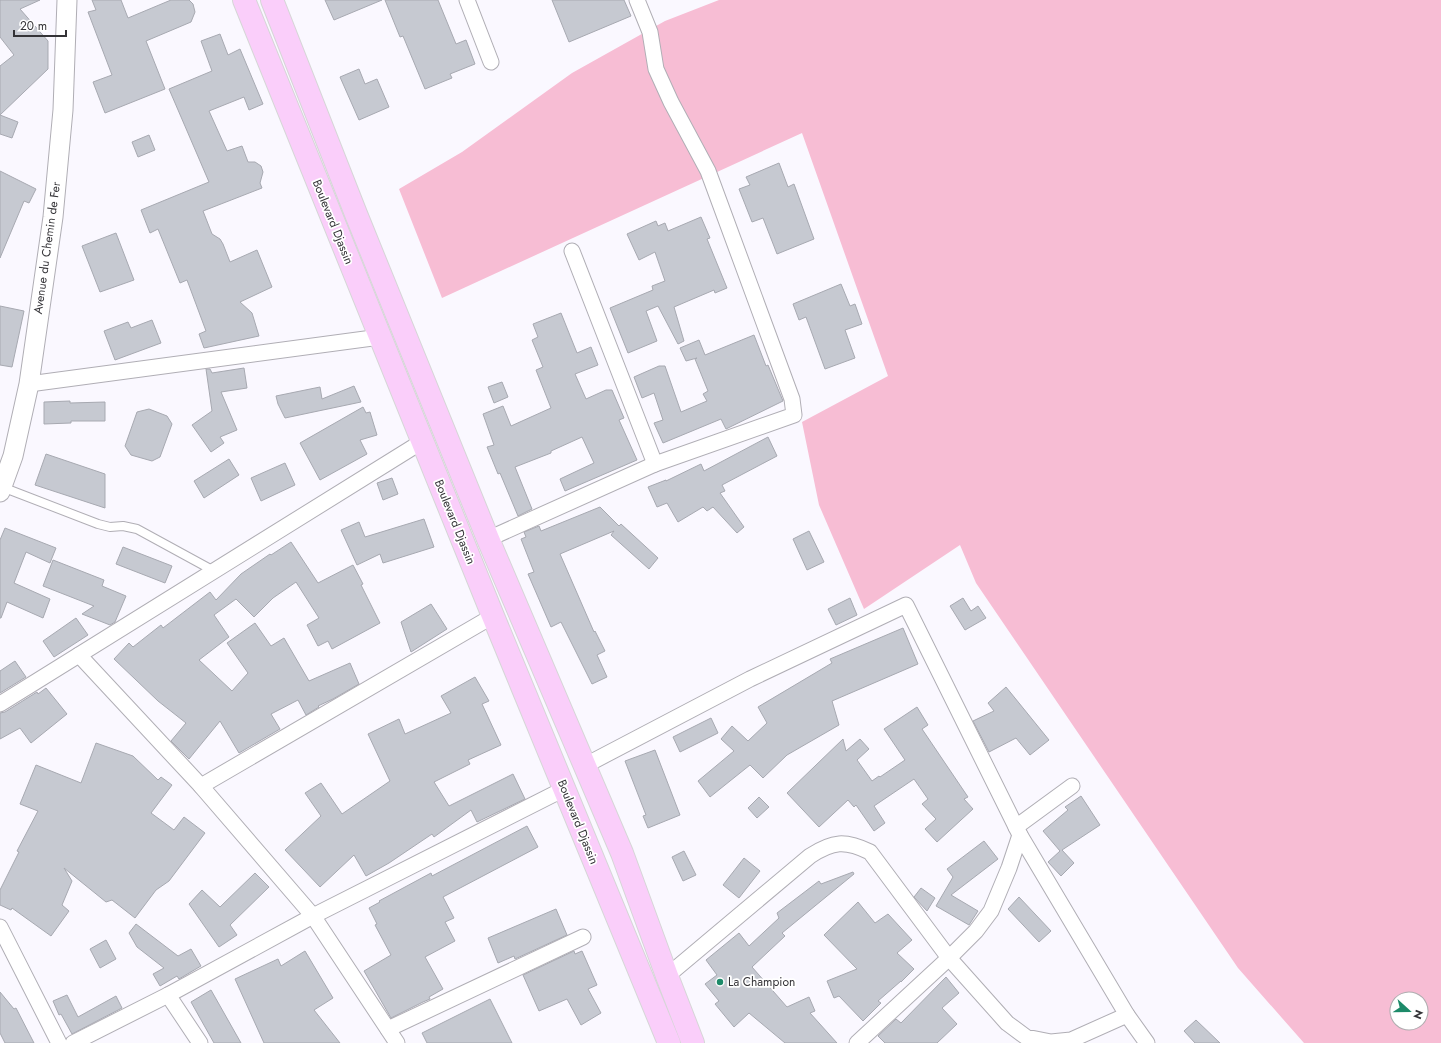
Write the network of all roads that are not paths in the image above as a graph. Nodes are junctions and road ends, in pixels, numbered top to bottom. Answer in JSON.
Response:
{"nodes":[{"id":1,"x":67,"y":0,"type":"edge"},
{"id":2,"x":244,"y":0,"type":"edge"},
{"id":3,"x":272,"y":0,"type":"edge"},
{"id":4,"x":467,"y":0,"type":"edge"},
{"id":5,"x":637,"y":0,"type":"edge"},
{"id":6,"x":490,"y":62,"type":"dead end"},
{"id":7,"x":572,"y":251,"type":"dead end"},
{"id":8,"x":380,"y":337,"type":"junction"},
{"id":9,"x":29,"y":384,"type":"junction"},
{"id":10,"x":423,"y":441,"type":"junction"},
{"id":11,"x":655,"y":464,"type":"junction"},
{"id":12,"x":1,"y":490,"type":"edge"},
{"id":13,"x":488,"y":539,"type":"junction"},
{"id":14,"x":214,"y":571,"type":"junction"},
{"id":15,"x":493,"y":616,"type":"junction"},
{"id":16,"x":79,"y":655,"type":"junction"},
{"id":17,"x":0,"y":704,"type":"edge"},
{"id":18,"x":584,"y":766,"type":"junction"},
{"id":19,"x":201,"y":786,"type":"junction"},
{"id":20,"x":1072,"y":786,"type":"dead end"},
{"id":21,"x":564,"y":789,"type":"junction"},
{"id":22,"x":1018,"y":831,"type":"junction"},
{"id":23,"x":313,"y":916,"type":"junction"},
{"id":24,"x":0,"y":926,"type":"edge"},
{"id":25,"x":583,"y":937,"type":"dead end"},
{"id":26,"x":949,"y":958,"type":"junction"},
{"id":27,"x":667,"y":976,"type":"junction"},
{"id":28,"x":168,"y":995,"type":"junction"},
{"id":29,"x":1128,"y":1015,"type":"junction"},
{"id":30,"x":388,"y":1029,"type":"junction"},
{"id":31,"x":60,"y":1043,"type":"edge"},
{"id":32,"x":73,"y":1043,"type":"edge"},
{"id":33,"x":200,"y":1043,"type":"edge"},
{"id":34,"x":397,"y":1043,"type":"edge"},
{"id":35,"x":669,"y":1043,"type":"edge"},
{"id":36,"x":693,"y":1043,"type":"edge"},
{"id":37,"x":857,"y":1043,"type":"edge"},
{"id":38,"x":1147,"y":1043,"type":"edge"}],
"edges":[{"from":1,"to":9,"type":"street","name":"Avenue du Chemin de Fer"},
{"from":2,"to":8,"type":"highway","name":"Boulevard Djassin"},
{"from":3,"to":13,"type":"highway","name":"Boulevard Djassin"},
{"from":4,"to":6,"type":"street"},
{"from":5,"to":11,"type":"street"},
{"from":7,"to":11,"type":"street"},
{"from":8,"to":9,"type":"street"},
{"from":8,"to":10,"type":"highway","name":"Boulevard Djassin"},
{"from":9,"to":12,"type":"street","name":"Avenue du Chemin de Fer"},
{"from":10,"to":14,"type":"street"},
{"from":10,"to":15,"type":"highway","name":"Boulevard Djassin"},
{"from":11,"to":13,"type":"street"},
{"from":12,"to":14,"type":"lane"},
{"from":13,"to":18,"type":"highway","name":"Boulevard Djassin"},
{"from":14,"to":16,"type":"street"},
{"from":15,"to":19,"type":"street"},
{"from":15,"to":21,"type":"highway","name":"Boulevard Djassin"},
{"from":16,"to":17,"type":"street"},
{"from":16,"to":19,"type":"street"},
{"from":18,"to":22,"type":"street"},
{"from":18,"to":27,"type":"highway","name":"Boulevard Djassin"},
{"from":19,"to":23,"type":"street"},
{"from":20,"to":22,"type":"street"},
{"from":21,"to":23,"type":"street"},
{"from":21,"to":35,"type":"highway","name":"Boulevard Djassin"},
{"from":22,"to":26,"type":"street"},
{"from":22,"to":29,"type":"street"},
{"from":23,"to":28,"type":"street"},
{"from":23,"to":30,"type":"street"},
{"from":24,"to":31,"type":"street"},
{"from":25,"to":30,"type":"street"},
{"from":26,"to":27,"type":"street"},
{"from":26,"to":29,"type":"street"},
{"from":26,"to":37,"type":"street"},
{"from":27,"to":36,"type":"highway","name":"Boulevard Djassin"},
{"from":28,"to":32,"type":"street"},
{"from":28,"to":33,"type":"street"},
{"from":29,"to":38,"type":"street"},
{"from":30,"to":34,"type":"street"}]}
